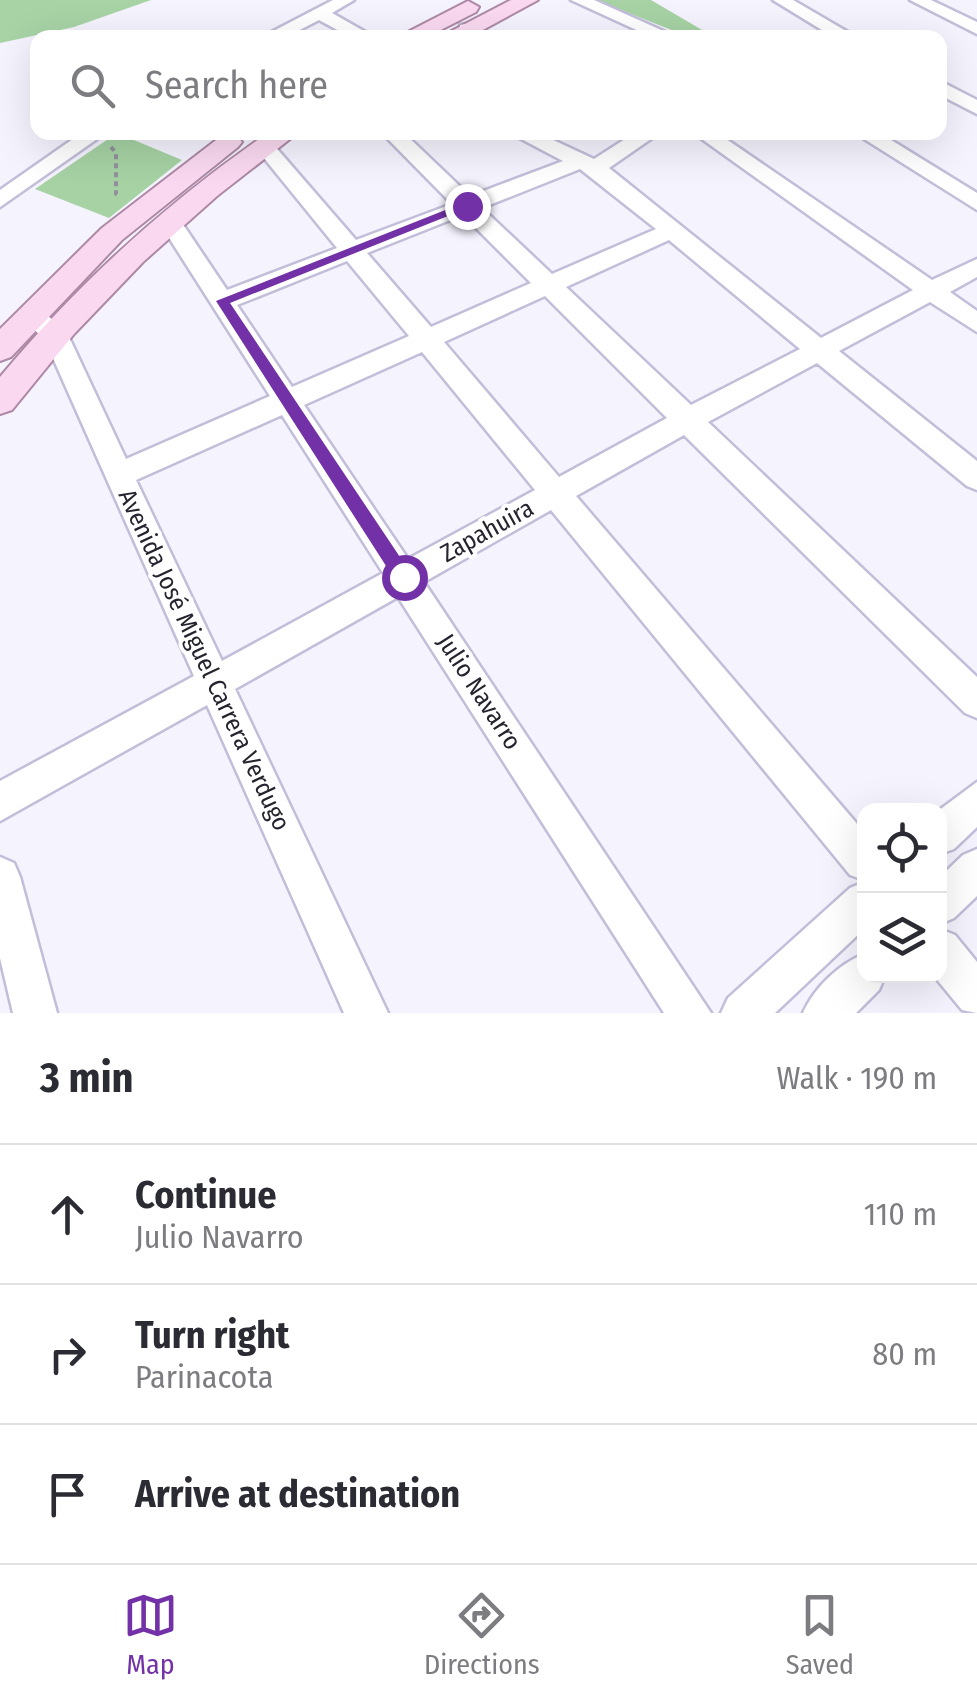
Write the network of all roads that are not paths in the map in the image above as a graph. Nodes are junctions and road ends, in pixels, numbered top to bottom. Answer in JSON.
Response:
{"nodes":[{"id":1,"x":346,"y":0,"type":"edge"},
{"id":2,"x":483,"y":0,"type":"edge"},
{"id":3,"x":528,"y":0,"type":"edge"},
{"id":4,"x":579,"y":0,"type":"edge"},
{"id":5,"x":781,"y":0,"type":"edge"},
{"id":6,"x":918,"y":0,"type":"edge"},
{"id":7,"x":318,"y":13,"type":"junction"},
{"id":8,"x":974,"y":25,"type":"edge"},
{"id":9,"x":285,"y":30,"type":"edge"},
{"id":10,"x":351,"y":30,"type":"edge"},
{"id":11,"x":423,"y":30,"type":"edge"},
{"id":12,"x":476,"y":30,"type":"edge"},
{"id":13,"x":651,"y":30,"type":"edge"},
{"id":14,"x":835,"y":30,"type":"edge"},
{"id":15,"x":947,"y":35,"type":"edge"},
{"id":16,"x":947,"y":91,"type":"edge"},
{"id":17,"x":977,"y":108,"type":"edge"},
{"id":18,"x":99,"y":140,"type":"edge"},
{"id":19,"x":261,"y":140,"type":"edge"},
{"id":20,"x":267,"y":140,"type":"edge"},
{"id":21,"x":399,"y":140,"type":"edge"},
{"id":22,"x":536,"y":140,"type":"edge"},
{"id":23,"x":636,"y":140,"type":"edge"},
{"id":24,"x":714,"y":140,"type":"edge"},
{"id":25,"x":876,"y":140,"type":"edge"},
{"id":26,"x":590,"y":164,"type":"junction"},
{"id":27,"x":0,"y":200,"type":"edge"},
{"id":28,"x":977,"y":203,"type":"edge"},
{"id":29,"x":467,"y":206,"type":"junction"},
{"id":30,"x":156,"y":215,"type":"junction"},
{"id":31,"x":675,"y":228,"type":"junction"},
{"id":32,"x":352,"y":251,"type":"junction"},
{"id":33,"x":977,"y":266,"type":"edge"},
{"id":34,"x":548,"y":285,"type":"junction"},
{"id":35,"x":932,"y":291,"type":"junction"},
{"id":36,"x":222,"y":301,"type":"junction"},
{"id":37,"x":977,"y":322,"type":"edge"},
{"id":38,"x":43,"y":325,"type":"junction"},
{"id":39,"x":426,"y":339,"type":"junction"},
{"id":40,"x":0,"y":349,"type":"edge"},
{"id":41,"x":824,"y":351,"type":"junction"},
{"id":42,"x":288,"y":400,"type":"junction"},
{"id":43,"x":0,"y":401,"type":"edge"},
{"id":44,"x":687,"y":420,"type":"junction"},
{"id":45,"x":119,"y":475,"type":"junction"},
{"id":46,"x":977,"y":478,"type":"edge"},
{"id":47,"x":556,"y":493,"type":"junction"},
{"id":48,"x":404,"y":577,"type":"junction"},
{"id":49,"x":214,"y":683,"type":"junction"},
{"id":50,"x":977,"y":701,"type":"edge"},
{"id":51,"x":977,"y":801,"type":"edge"},
{"id":52,"x":0,"y":802,"type":"edge"},
{"id":53,"x":947,"y":829,"type":"edge"},
{"id":54,"x":857,"y":853,"type":"edge"},
{"id":55,"x":977,"y":869,"type":"edge"},
{"id":56,"x":0,"y":877,"type":"edge"},
{"id":57,"x":947,"y":897,"type":"edge"},
{"id":58,"x":857,"y":908,"type":"edge"},
{"id":59,"x":947,"y":959,"type":"edge"},
{"id":60,"x":857,"y":983,"type":"edge"},
{"id":61,"x":977,"y":995,"type":"edge"},
{"id":62,"x":35,"y":1013,"type":"edge"},
{"id":63,"x":366,"y":1013,"type":"edge"},
{"id":64,"x":689,"y":1013,"type":"edge"},
{"id":65,"x":743,"y":1013,"type":"edge"},
{"id":66,"x":825,"y":1013,"type":"edge"}],
"edges":[{"from":1,"to":7,"type":"street"},
{"from":2,"to":11,"type":"main road"},
{"from":3,"to":12,"type":"main road"},
{"from":4,"to":13,"type":"street"},
{"from":5,"to":14,"type":"street"},
{"from":6,"to":8,"type":"street"},
{"from":7,"to":9,"type":"street"},
{"from":7,"to":10,"type":"street"},
{"from":8,"to":15,"type":"street"},
{"from":16,"to":17,"type":"street"},
{"from":18,"to":27,"type":"street"},
{"from":19,"to":30,"type":"main road"},
{"from":20,"to":32,"type":"street"},
{"from":21,"to":29,"type":"street"},
{"from":22,"to":26,"type":"street"},
{"from":23,"to":26,"type":"street"},
{"from":24,"to":35,"type":"street"},
{"from":25,"to":28,"type":"street"},
{"from":26,"to":29,"type":"street"},
{"from":26,"to":31,"type":"street"},
{"from":29,"to":32,"type":"street"},
{"from":29,"to":34,"type":"street"},
{"from":30,"to":36,"type":"street","name":"Julio Navarro"},
{"from":30,"to":38,"type":"main road"},
{"from":31,"to":34,"type":"street"},
{"from":31,"to":41,"type":"street"},
{"from":32,"to":36,"type":"street"},
{"from":32,"to":39,"type":"street"},
{"from":33,"to":35,"type":"street","name":"Zapahuira"},
{"from":34,"to":39,"type":"street"},
{"from":34,"to":44,"type":"street"},
{"from":35,"to":37,"type":"street"},
{"from":35,"to":41,"type":"street","name":"Zapahuira"},
{"from":36,"to":42,"type":"street","name":"Julio Navarro"},
{"from":38,"to":40,"type":"main road"},
{"from":38,"to":43,"type":"main road"},
{"from":38,"to":45,"type":"street","name":"Avenida José Miguel Carrera Verdugo"},
{"from":39,"to":42,"type":"street"},
{"from":39,"to":47,"type":"street"},
{"from":41,"to":44,"type":"street","name":"Zapahuira"},
{"from":41,"to":46,"type":"street"},
{"from":42,"to":45,"type":"street"},
{"from":42,"to":48,"type":"street","name":"Julio Navarro"},
{"from":44,"to":47,"type":"street","name":"Zapahuira"},
{"from":44,"to":50,"type":"street"},
{"from":45,"to":49,"type":"street","name":"Avenida José Miguel Carrera Verdugo"},
{"from":47,"to":48,"type":"street","name":"Zapahuira"},
{"from":47,"to":54,"type":"street"},
{"from":48,"to":49,"type":"street","name":"Zapahuira"},
{"from":48,"to":64,"type":"street","name":"Julio Navarro"},
{"from":49,"to":52,"type":"street","name":"Zapahuira"},
{"from":49,"to":63,"type":"street","name":"Avenida José Miguel Carrera Verdugo"},
{"from":51,"to":53,"type":"street"},
{"from":55,"to":57,"type":"street"},
{"from":56,"to":62,"type":"street"},
{"from":58,"to":65,"type":"street"},
{"from":59,"to":61,"type":"street"},
{"from":60,"to":66,"type":"street"}]}
